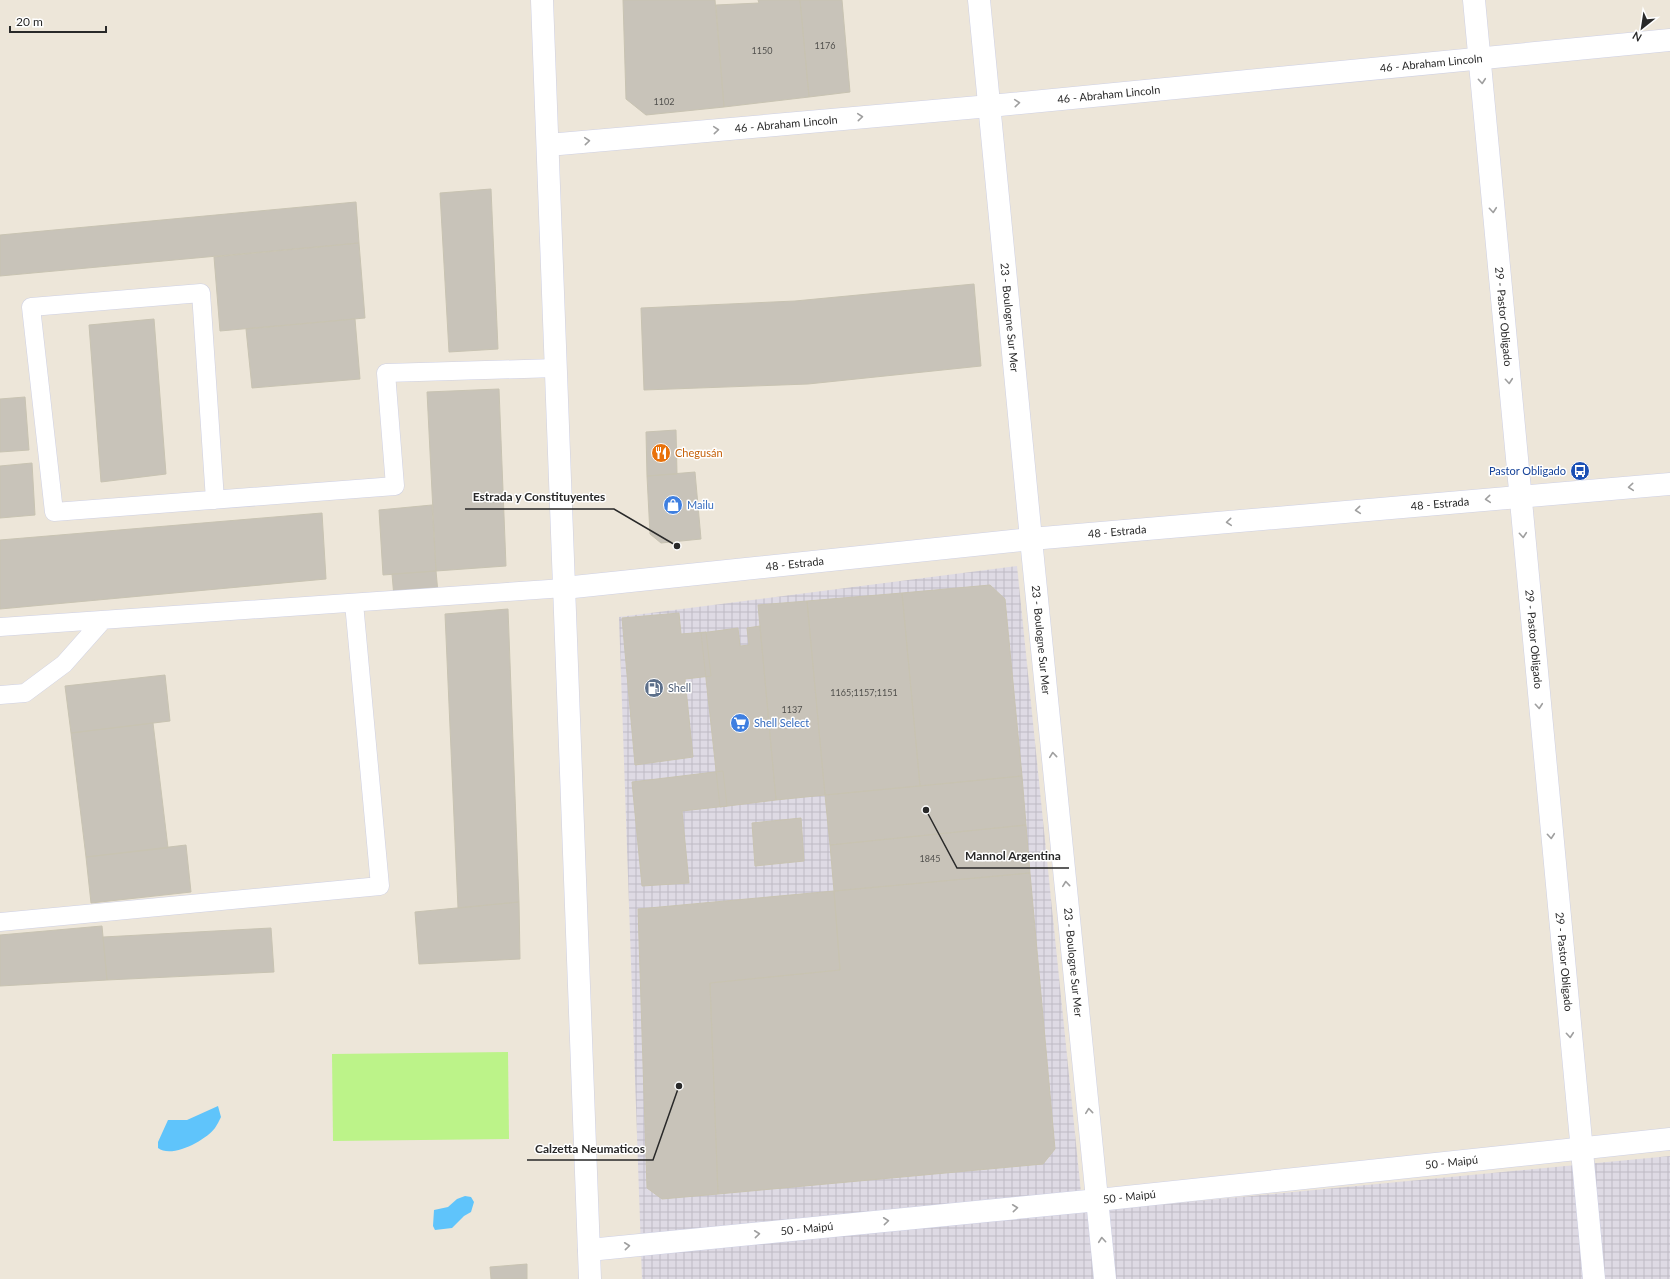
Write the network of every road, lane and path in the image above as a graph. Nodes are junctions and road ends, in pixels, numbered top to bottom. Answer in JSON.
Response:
{"nodes":[{"id":1,"x":542,"y":0,"type":"edge"},
{"id":2,"x":979,"y":0,"type":"edge"},
{"id":3,"x":1474,"y":0,"type":"edge"},
{"id":4,"x":1670,"y":40,"type":"edge"},
{"id":5,"x":1480,"y":59,"type":"junction"},
{"id":6,"x":990,"y":106,"type":"junction"},
{"id":7,"x":548,"y":144,"type":"junction"},
{"id":8,"x":556,"y":368,"type":"junction"},
{"id":9,"x":1670,"y":484,"type":"edge"},
{"id":10,"x":1520,"y":496,"type":"junction"},
{"id":11,"x":215,"y":500,"type":"junction"},
{"id":12,"x":1031,"y":539,"type":"junction"},
{"id":13,"x":564,"y":588,"type":"junction"},
{"id":14,"x":354,"y":603,"type":"junction"},
{"id":15,"x":103,"y":620,"type":"junction"},
{"id":16,"x":0,"y":628,"type":"edge"},
{"id":17,"x":0,"y":695,"type":"edge"},
{"id":18,"x":0,"y":922,"type":"edge"},
{"id":19,"x":1670,"y":1139,"type":"edge"},
{"id":20,"x":1581,"y":1149,"type":"junction"},
{"id":21,"x":1098,"y":1200,"type":"junction"},
{"id":22,"x":589,"y":1250,"type":"junction"},
{"id":23,"x":590,"y":1279,"type":"edge"},
{"id":24,"x":1105,"y":1279,"type":"edge"},
{"id":25,"x":1594,"y":1279,"type":"edge"}],
"edges":[{"from":1,"to":7,"type":"street"},
{"from":2,"to":6,"type":"street","name":"23 - Boulogne Sur Mer"},
{"from":3,"to":5,"type":"street","name":"29 - Pastor Obligado"},
{"from":4,"to":5,"type":"street","name":"46 - Abraham Lincoln"},
{"from":6,"to":5,"type":"street","name":"46 - Abraham Lincoln","one_way":true},
{"from":5,"to":10,"type":"street","name":"29 - Pastor Obligado","one_way":true},
{"from":7,"to":6,"type":"street","name":"46 - Abraham Lincoln","one_way":true},
{"from":6,"to":12,"type":"street","name":"23 - Boulogne Sur Mer"},
{"from":7,"to":8,"type":"street"},
{"from":8,"to":11,"type":"lane"},
{"from":8,"to":13,"type":"street"},
{"from":9,"to":10,"type":"street","name":"48 - Estrada","one_way":true},
{"from":10,"to":12,"type":"street","name":"48 - Estrada","one_way":true},
{"from":10,"to":20,"type":"street","name":"29 - Pastor Obligado","one_way":true},
{"from":11,"to":11,"type":"lane"},
{"from":12,"to":13,"type":"street","name":"48 - Estrada"},
{"from":21,"to":12,"type":"street","name":"23 - Boulogne Sur Mer","one_way":true},
{"from":13,"to":14,"type":"lane"},
{"from":13,"to":22,"type":"street"},
{"from":14,"to":15,"type":"lane"},
{"from":14,"to":18,"type":"lane"},
{"from":15,"to":16,"type":"lane"},
{"from":15,"to":17,"type":"lane"},
{"from":19,"to":20,"type":"street","name":"50 - Maipú"},
{"from":20,"to":21,"type":"street","name":"50 - Maipú"},
{"from":20,"to":25,"type":"street","name":"29 - Pastor Obligado"},
{"from":22,"to":21,"type":"street","name":"50 - Maipú","one_way":true},
{"from":24,"to":21,"type":"street","name":"23 - Boulogne Sur Mer","one_way":true},
{"from":22,"to":23,"type":"street"}]}
